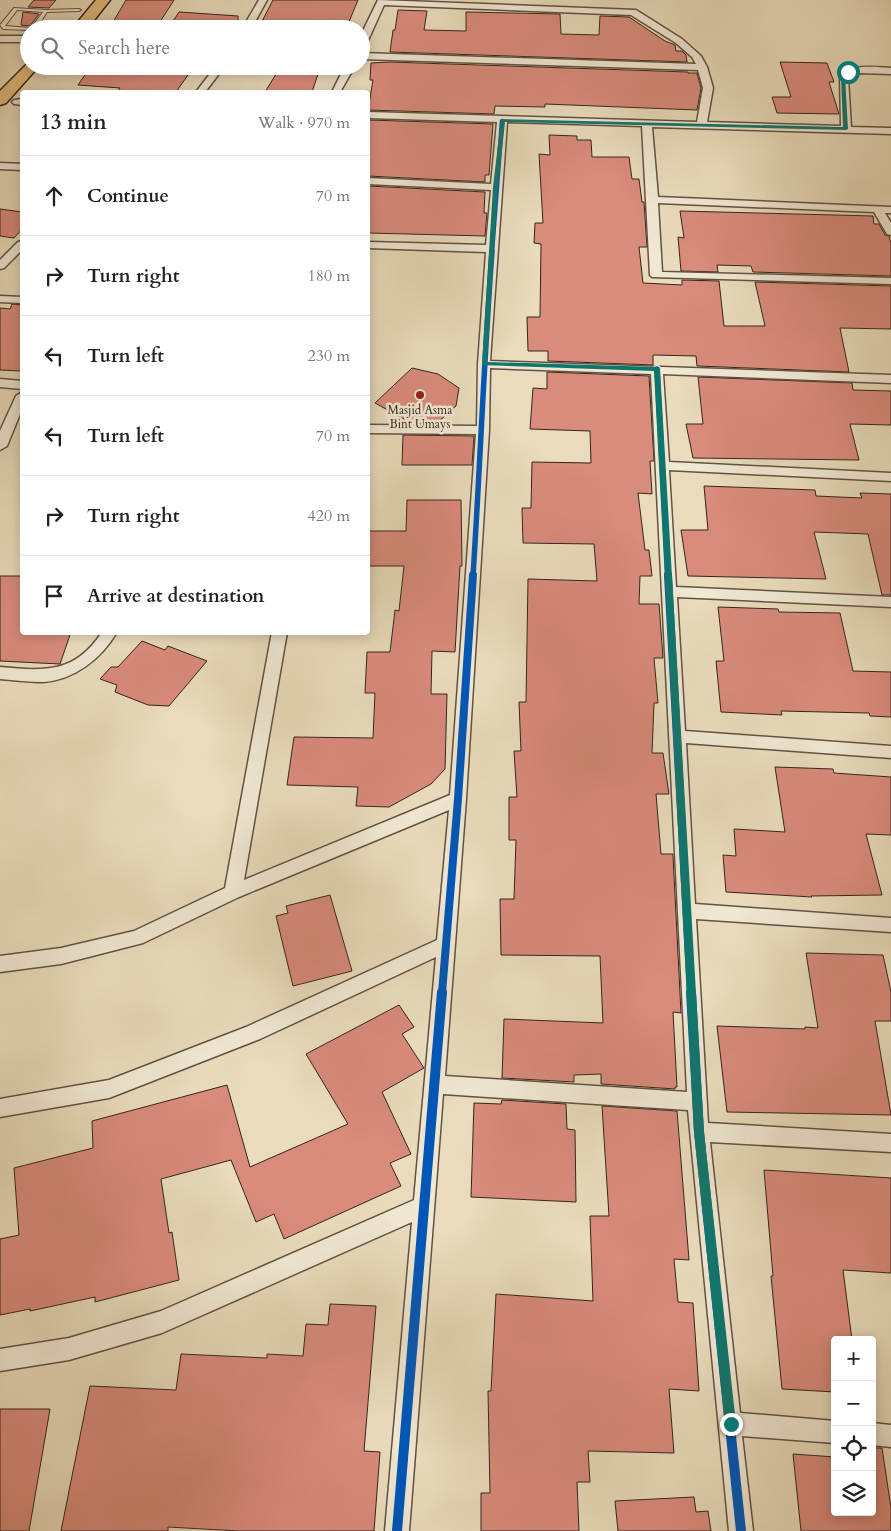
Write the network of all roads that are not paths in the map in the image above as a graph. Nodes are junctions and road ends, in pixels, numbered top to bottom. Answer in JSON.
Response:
{"nodes":[{"id":1,"x":103,"y":0,"type":"edge"},
{"id":2,"x":263,"y":0,"type":"edge"},
{"id":3,"x":382,"y":1,"type":"edge"},
{"id":4,"x":83,"y":5,"type":"edge"},
{"id":5,"x":46,"y":11,"type":"junction"},
{"id":6,"x":40,"y":20,"type":"edge"},
{"id":7,"x":72,"y":20,"type":"edge"},
{"id":8,"x":86,"y":20,"type":"edge"},
{"id":9,"x":251,"y":20,"type":"edge"},
{"id":10,"x":370,"y":26,"type":"edge"},
{"id":11,"x":20,"y":29,"type":"edge"},
{"id":12,"x":0,"y":39,"type":"edge"},
{"id":13,"x":20,"y":39,"type":"edge"},
{"id":14,"x":370,"y":56,"type":"edge"},
{"id":15,"x":702,"y":67,"type":"junction"},
{"id":16,"x":891,"y":71,"type":"edge"},
{"id":17,"x":26,"y":75,"type":"edge"},
{"id":18,"x":40,"y":75,"type":"edge"},
{"id":19,"x":214,"y":75,"type":"edge"},
{"id":20,"x":345,"y":75,"type":"edge"},
{"id":21,"x":28,"y":90,"type":"edge"},
{"id":22,"x":202,"y":90,"type":"edge"},
{"id":23,"x":337,"y":90,"type":"edge"},
{"id":24,"x":20,"y":99,"type":"edge"},
{"id":25,"x":3,"y":107,"type":"edge"},
{"id":26,"x":370,"y":116,"type":"edge"},
{"id":27,"x":502,"y":120,"type":"junction"},
{"id":28,"x":647,"y":125,"type":"junction"},
{"id":29,"x":701,"y":126,"type":"junction"},
{"id":30,"x":846,"y":129,"type":"junction"},
{"id":31,"x":891,"y":130,"type":"edge"},
{"id":32,"x":0,"y":166,"type":"edge"},
{"id":33,"x":20,"y":167,"type":"edge"},
{"id":34,"x":370,"y":181,"type":"edge"},
{"id":35,"x":496,"y":187,"type":"junction"},
{"id":36,"x":653,"y":200,"type":"junction"},
{"id":37,"x":877,"y":209,"type":"junction"},
{"id":38,"x":891,"y":210,"type":"edge"},
{"id":39,"x":891,"y":232,"type":"edge"},
{"id":40,"x":370,"y":244,"type":"edge"},
{"id":41,"x":20,"y":246,"type":"edge"},
{"id":42,"x":492,"y":249,"type":"junction"},
{"id":43,"x":0,"y":266,"type":"edge"},
{"id":44,"x":891,"y":282,"type":"edge"},
{"id":45,"x":0,"y":299,"type":"edge"},
{"id":46,"x":20,"y":300,"type":"edge"},
{"id":47,"x":484,"y":364,"type":"junction"},
{"id":48,"x":657,"y":369,"type":"junction"},
{"id":49,"x":891,"y":379,"type":"edge"},
{"id":50,"x":0,"y":383,"type":"edge"},
{"id":51,"x":20,"y":384,"type":"edge"},
{"id":52,"x":20,"y":401,"type":"edge"},
{"id":53,"x":370,"y":428,"type":"edge"},
{"id":54,"x":483,"y":430,"type":"junction"},
{"id":55,"x":0,"y":446,"type":"edge"},
{"id":56,"x":663,"y":466,"type":"junction"},
{"id":57,"x":891,"y":477,"type":"edge"},
{"id":58,"x":669,"y":592,"type":"junction"},
{"id":59,"x":891,"y":602,"type":"edge"},
{"id":60,"x":108,"y":635,"type":"edge"},
{"id":61,"x":279,"y":635,"type":"edge"},
{"id":62,"x":0,"y":673,"type":"edge"},
{"id":63,"x":677,"y":736,"type":"junction"},
{"id":64,"x":891,"y":752,"type":"edge"},
{"id":65,"x":458,"y":799,"type":"junction"},
{"id":66,"x":233,"y":892,"type":"junction"},
{"id":67,"x":687,"y":911,"type":"junction"},
{"id":68,"x":891,"y":925,"type":"edge"},
{"id":69,"x":446,"y":944,"type":"junction"},
{"id":70,"x":0,"y":964,"type":"edge"},
{"id":71,"x":434,"y":1084,"type":"junction"},
{"id":72,"x":697,"y":1102,"type":"junction"},
{"id":73,"x":0,"y":1108,"type":"edge"},
{"id":74,"x":699,"y":1132,"type":"junction"},
{"id":75,"x":891,"y":1143,"type":"edge"},
{"id":76,"x":424,"y":1206,"type":"junction"},
{"id":77,"x":0,"y":1360,"type":"edge"},
{"id":78,"x":731,"y":1424,"type":"junction"},
{"id":79,"x":831,"y":1432,"type":"edge"},
{"id":80,"x":876,"y":1434,"type":"edge"},
{"id":81,"x":891,"y":1436,"type":"edge"},
{"id":82,"x":397,"y":1531,"type":"edge"},
{"id":83,"x":741,"y":1531,"type":"edge"}],
"edges":[{"from":1,"to":8,"type":"main road"},
{"from":2,"to":9,"type":"street"},
{"from":3,"to":10,"type":"street"},
{"from":3,"to":15,"type":"street"},
{"from":4,"to":5,"type":"lane"},
{"from":4,"to":7,"type":"main road"},
{"from":5,"to":6,"type":"lane"},
{"from":5,"to":11,"type":"lane"},
{"from":12,"to":13,"type":"street"},
{"from":14,"to":15,"type":"street"},
{"from":15,"to":29,"type":"street"},
{"from":16,"to":30,"type":"street"},
{"from":17,"to":25,"type":"main road"},
{"from":18,"to":21,"type":"main road"},
{"from":19,"to":22,"type":"street"},
{"from":20,"to":23,"type":"street"},
{"from":24,"to":25,"type":"main road"},
{"from":26,"to":27,"type":"street"},
{"from":27,"to":28,"type":"street"},
{"from":27,"to":35,"type":"street"},
{"from":28,"to":29,"type":"street"},
{"from":28,"to":36,"type":"street"},
{"from":29,"to":30,"type":"street"},
{"from":30,"to":31,"type":"street"},
{"from":32,"to":33,"type":"street"},
{"from":34,"to":35,"type":"street"},
{"from":35,"to":42,"type":"street"},
{"from":36,"to":37,"type":"street"},
{"from":36,"to":44,"type":"street"},
{"from":37,"to":38,"type":"street"},
{"from":37,"to":39,"type":"street"},
{"from":40,"to":42,"type":"street"},
{"from":41,"to":43,"type":"street"},
{"from":42,"to":47,"type":"street"},
{"from":45,"to":46,"type":"street"},
{"from":47,"to":48,"type":"street"},
{"from":47,"to":54,"type":"street"},
{"from":48,"to":49,"type":"street"},
{"from":48,"to":56,"type":"street"},
{"from":50,"to":51,"type":"street"},
{"from":52,"to":55,"type":"street"},
{"from":53,"to":54,"type":"street"},
{"from":54,"to":65,"type":"street"},
{"from":56,"to":57,"type":"street"},
{"from":56,"to":58,"type":"street"},
{"from":58,"to":59,"type":"street"},
{"from":58,"to":63,"type":"street"},
{"from":60,"to":62,"type":"street"},
{"from":61,"to":66,"type":"street"},
{"from":63,"to":64,"type":"street"},
{"from":63,"to":67,"type":"street"},
{"from":65,"to":66,"type":"street"},
{"from":65,"to":69,"type":"street"},
{"from":66,"to":70,"type":"street"},
{"from":67,"to":68,"type":"street"},
{"from":67,"to":72,"type":"street"},
{"from":69,"to":71,"type":"street"},
{"from":69,"to":73,"type":"street"},
{"from":71,"to":72,"type":"street"},
{"from":71,"to":76,"type":"street"},
{"from":72,"to":74,"type":"street"},
{"from":74,"to":75,"type":"street"},
{"from":74,"to":78,"type":"street"},
{"from":76,"to":77,"type":"street"},
{"from":76,"to":82,"type":"street"},
{"from":78,"to":79,"type":"street"},
{"from":78,"to":83,"type":"street"},
{"from":80,"to":81,"type":"street"}]}
